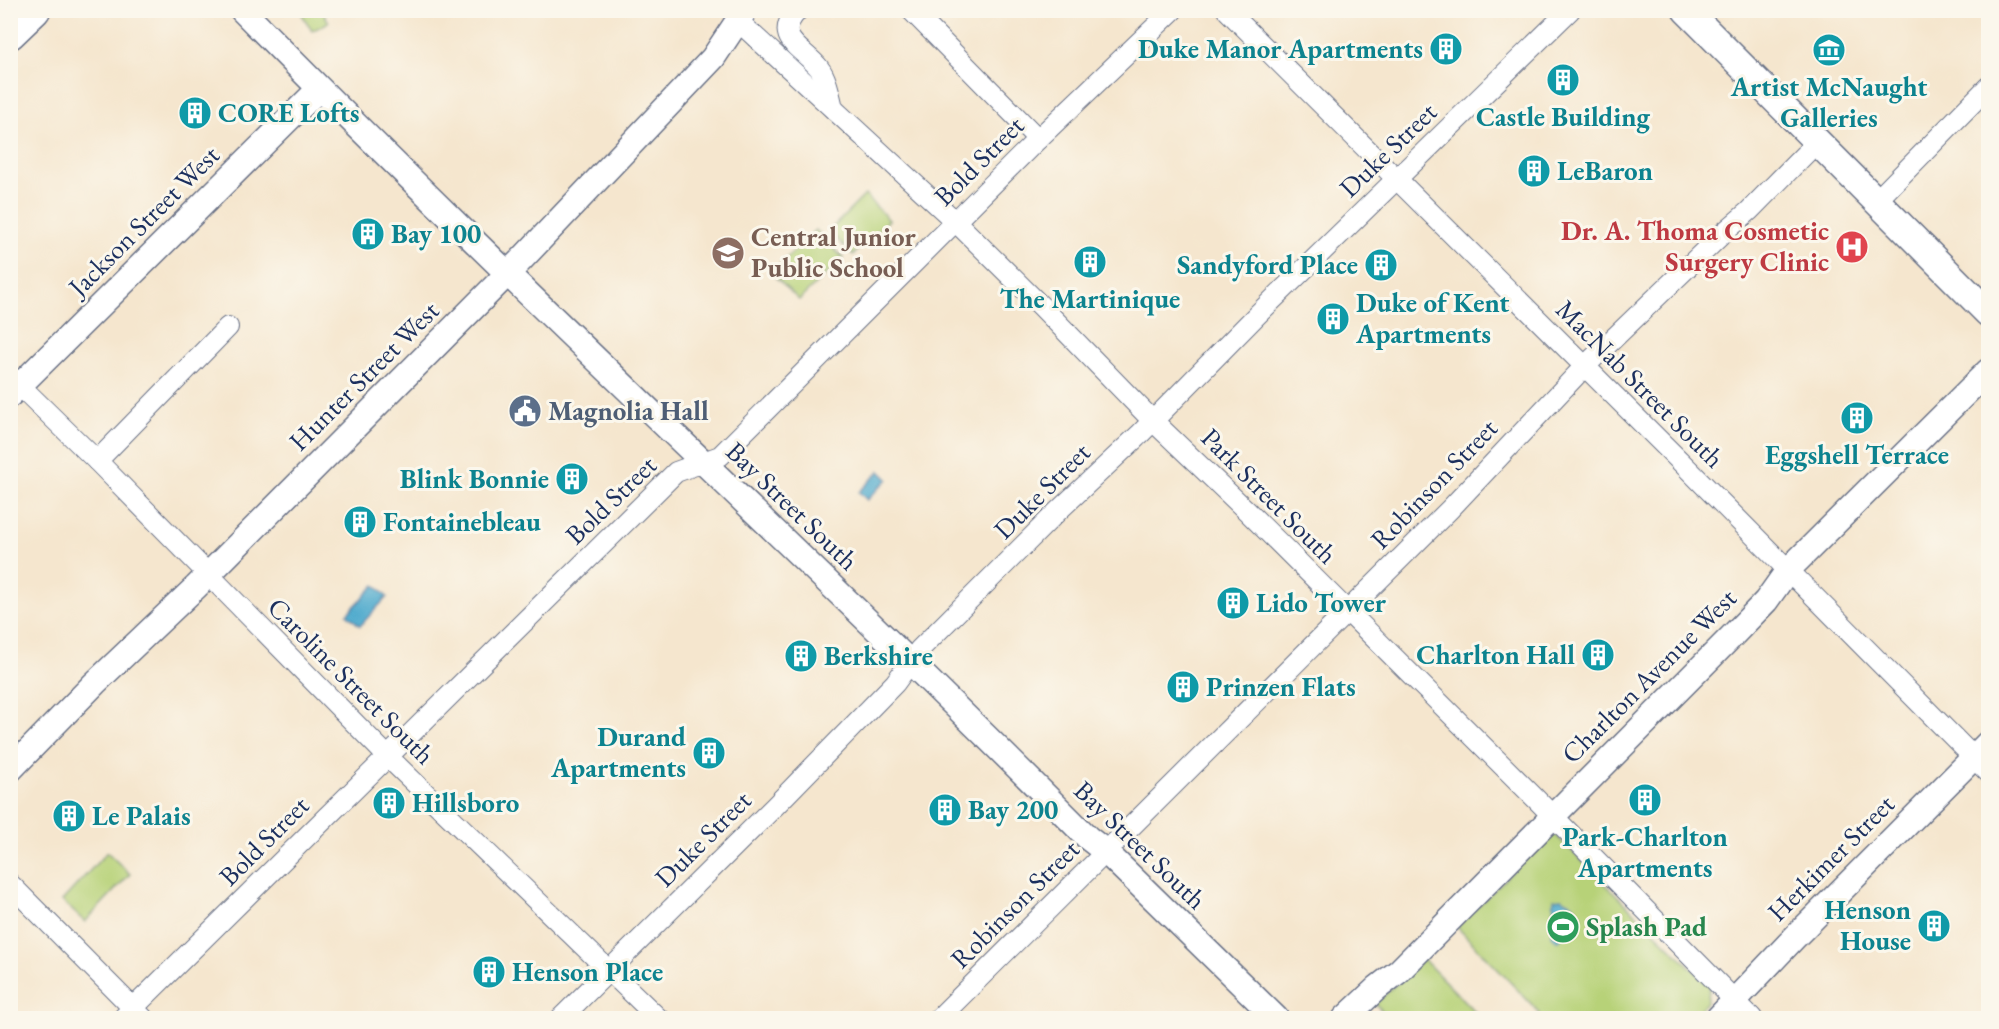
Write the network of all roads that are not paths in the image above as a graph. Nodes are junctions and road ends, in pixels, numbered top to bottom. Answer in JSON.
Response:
{"nodes":[{"id":1,"x":35,"y":10,"type":"edge"},
{"id":2,"x":242,"y":10,"type":"edge"},
{"id":3,"x":798,"y":10,"type":"edge"},
{"id":4,"x":911,"y":10,"type":"edge"},
{"id":5,"x":1173,"y":10,"type":"edge"},
{"id":6,"x":1227,"y":10,"type":"edge"},
{"id":7,"x":1570,"y":10,"type":"edge"},
{"id":8,"x":1696,"y":14,"type":"edge"},
{"id":9,"x":742,"y":16,"type":"edge"},
{"id":10,"x":10,"y":34,"type":"edge"},
{"id":11,"x":1989,"y":87,"type":"edge"},
{"id":12,"x":319,"y":89,"type":"junction"},
{"id":13,"x":834,"y":111,"type":"junction"},
{"id":14,"x":1038,"y":139,"type":"junction"},
{"id":15,"x":1817,"y":142,"type":"junction"},
{"id":16,"x":1397,"y":179,"type":"junction"},
{"id":17,"x":1877,"y":200,"type":"junction"},
{"id":18,"x":956,"y":222,"type":"junction"},
{"id":19,"x":508,"y":273,"type":"junction"},
{"id":20,"x":1989,"y":313,"type":"edge"},
{"id":21,"x":228,"y":327,"type":"dead end"},
{"id":22,"x":1584,"y":367,"type":"junction"},
{"id":23,"x":1989,"y":371,"type":"edge"},
{"id":24,"x":14,"y":386,"type":"edge"},
{"id":25,"x":1152,"y":420,"type":"junction"},
{"id":26,"x":97,"y":461,"type":"junction"},
{"id":27,"x":704,"y":462,"type":"junction"},
{"id":28,"x":1788,"y":570,"type":"junction"},
{"id":29,"x":207,"y":576,"type":"junction"},
{"id":30,"x":1347,"y":612,"type":"junction"},
{"id":31,"x":909,"y":663,"type":"junction"},
{"id":32,"x":387,"y":756,"type":"junction"},
{"id":33,"x":1984,"y":757,"type":"edge"},
{"id":34,"x":10,"y":770,"type":"edge"},
{"id":35,"x":1552,"y":815,"type":"junction"},
{"id":36,"x":1106,"y":852,"type":"junction"},
{"id":37,"x":10,"y":884,"type":"edge"},
{"id":38,"x":608,"y":971,"type":"junction"},
{"id":39,"x":1726,"y":1010,"type":"edge"},
{"id":40,"x":133,"y":1015,"type":"edge"},
{"id":41,"x":561,"y":1018,"type":"edge"},
{"id":42,"x":658,"y":1018,"type":"edge"},
{"id":43,"x":939,"y":1018,"type":"edge"},
{"id":44,"x":1276,"y":1018,"type":"edge"},
{"id":45,"x":1345,"y":1018,"type":"edge"},
{"id":46,"x":1752,"y":1018,"type":"edge"}],
"edges":[{"from":1,"to":10,"type":"main road"},
{"from":2,"to":12,"type":"street","name":"Bay Street South"},
{"from":3,"to":13,"type":"street"},
{"from":4,"to":14,"type":"street"},
{"from":5,"to":14,"type":"street","name":"Bold Street"},
{"from":6,"to":16,"type":"street","name":"MacNab Street South"},
{"from":7,"to":16,"type":"street","name":"Duke Street"},
{"from":8,"to":15,"type":"main road"},
{"from":9,"to":13,"type":"street","name":"Park Street South"},
{"from":9,"to":19,"type":"street","name":"Hunter Street West"},
{"from":11,"to":17,"type":"street"},
{"from":12,"to":19,"type":"street","name":"Bay Street South"},
{"from":12,"to":24,"type":"street","name":"Jackson Street West"},
{"from":13,"to":18,"type":"street","name":"Park Street South"},
{"from":14,"to":18,"type":"street","name":"Bold Street"},
{"from":15,"to":17,"type":"main road"},
{"from":15,"to":22,"type":"street","name":"Robinson Street"},
{"from":16,"to":22,"type":"street","name":"MacNab Street South"},
{"from":16,"to":25,"type":"street","name":"Duke Street"},
{"from":17,"to":20,"type":"main road"},
{"from":18,"to":25,"type":"street","name":"Park Street South"},
{"from":18,"to":27,"type":"street","name":"Bold Street"},
{"from":19,"to":27,"type":"street","name":"Bay Street South"},
{"from":19,"to":29,"type":"street","name":"Hunter Street West"},
{"from":21,"to":26,"type":"street"},
{"from":22,"to":28,"type":"street","name":"MacNab Street South"},
{"from":22,"to":30,"type":"street","name":"Robinson Street"},
{"from":23,"to":28,"type":"street","name":"Charlton Avenue West"},
{"from":24,"to":26,"type":"street","name":"Caroline Street South"},
{"from":25,"to":30,"type":"street","name":"Park Street South"},
{"from":25,"to":31,"type":"street","name":"Duke Street"},
{"from":26,"to":29,"type":"street","name":"Caroline Street South"},
{"from":27,"to":31,"type":"street","name":"Bay Street South"},
{"from":27,"to":32,"type":"street","name":"Bold Street"},
{"from":28,"to":33,"type":"street","name":"MacNab Street South"},
{"from":28,"to":35,"type":"street","name":"Charlton Avenue West"},
{"from":29,"to":32,"type":"street","name":"Caroline Street South"},
{"from":29,"to":34,"type":"street","name":"Hunter Street West"},
{"from":30,"to":35,"type":"street","name":"Park Street South"},
{"from":30,"to":36,"type":"street","name":"Robinson Street"},
{"from":31,"to":36,"type":"street","name":"Bay Street South"},
{"from":31,"to":38,"type":"street","name":"Duke Street"},
{"from":32,"to":38,"type":"street","name":"Caroline Street South"},
{"from":32,"to":40,"type":"street","name":"Bold Street"},
{"from":33,"to":39,"type":"street","name":"Herkimer Street"},
{"from":35,"to":39,"type":"street","name":"Park Street South"},
{"from":35,"to":45,"type":"street","name":"Charlton Avenue West"},
{"from":36,"to":43,"type":"street","name":"Robinson Street"},
{"from":36,"to":44,"type":"street","name":"Bay Street South"},
{"from":37,"to":40,"type":"street"},
{"from":38,"to":41,"type":"street","name":"Duke Street"},
{"from":38,"to":42,"type":"street","name":"Caroline Street South"},
{"from":39,"to":46,"type":"street","name":"Park Street South"}]}
